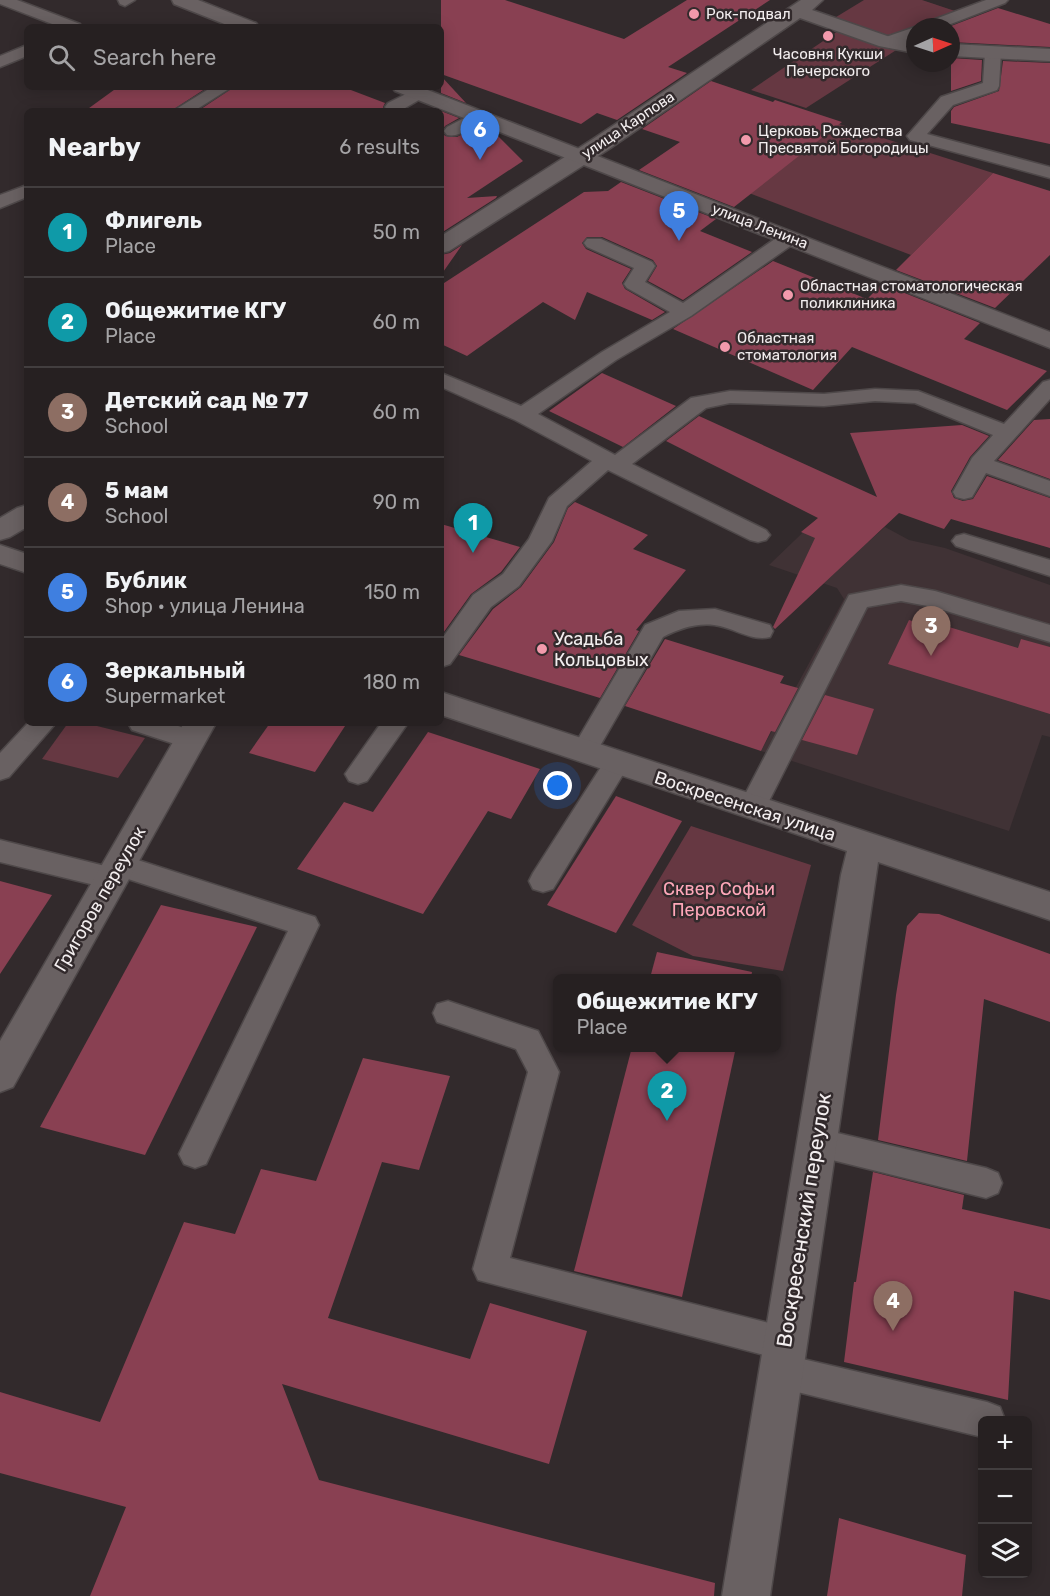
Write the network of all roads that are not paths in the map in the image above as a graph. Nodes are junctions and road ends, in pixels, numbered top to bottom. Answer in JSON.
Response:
{"nodes":[{"id":1,"x":3,"y":0,"type":"edge"},
{"id":2,"x":181,"y":0,"type":"edge"},
{"id":3,"x":1000,"y":0,"type":"edge"},
{"id":4,"x":805,"y":6,"type":"edge"},
{"id":5,"x":952,"y":18,"type":"edge"},
{"id":6,"x":72,"y":24,"type":"edge"},
{"id":7,"x":241,"y":24,"type":"edge"},
{"id":8,"x":906,"y":35,"type":"edge"},
{"id":9,"x":886,"y":42,"type":"junction"},
{"id":10,"x":906,"y":45,"type":"edge"},
{"id":11,"x":960,"y":50,"type":"edge"},
{"id":12,"x":24,"y":51,"type":"edge"},
{"id":13,"x":993,"y":52,"type":"junction"},
{"id":14,"x":1050,"y":55,"type":"edge"},
{"id":15,"x":0,"y":62,"type":"edge"},
{"id":16,"x":219,"y":90,"type":"edge"},
{"id":17,"x":405,"y":96,"type":"edge"},
{"id":18,"x":187,"y":108,"type":"edge"},
{"id":19,"x":478,"y":116,"type":"junction"},
{"id":20,"x":453,"y":131,"type":"dead end"},
{"id":21,"x":581,"y":157,"type":"junction"},
{"id":22,"x":1050,"y":173,"type":"edge"},
{"id":23,"x":24,"y":191,"type":"edge"},
{"id":24,"x":0,"y":202,"type":"edge"},
{"id":25,"x":24,"y":207,"type":"edge"},
{"id":26,"x":0,"y":212,"type":"edge"},
{"id":27,"x":789,"y":238,"type":"junction"},
{"id":28,"x":594,"y":243,"type":"dead end"},
{"id":29,"x":444,"y":244,"type":"edge"},
{"id":30,"x":684,"y":312,"type":"junction"},
{"id":31,"x":1050,"y":341,"type":"edge"},
{"id":32,"x":444,"y":380,"type":"edge"},
{"id":33,"x":1050,"y":386,"type":"edge"},
{"id":34,"x":522,"y":415,"type":"junction"},
{"id":35,"x":1007,"y":433,"type":"junction"},
{"id":36,"x":611,"y":462,"type":"junction"},
{"id":37,"x":980,"y":463,"type":"junction"},
{"id":38,"x":1050,"y":489,"type":"edge"},
{"id":39,"x":964,"y":492,"type":"dead end"},
{"id":40,"x":24,"y":515,"type":"edge"},
{"id":41,"x":0,"y":531,"type":"edge"},
{"id":42,"x":758,"y":535,"type":"dead end"},
{"id":43,"x":964,"y":541,"type":"dead end"},
{"id":44,"x":0,"y":554,"type":"edge"},
{"id":45,"x":24,"y":563,"type":"edge"},
{"id":46,"x":1050,"y":568,"type":"edge"},
{"id":47,"x":761,"y":631,"type":"dead end"},
{"id":48,"x":1050,"y":634,"type":"edge"},
{"id":49,"x":444,"y":654,"type":"edge"},
{"id":50,"x":444,"y":704,"type":"edge"},
{"id":51,"x":40,"y":726,"type":"edge"},
{"id":52,"x":159,"y":726,"type":"edge"},
{"id":53,"x":393,"y":726,"type":"edge"},
{"id":54,"x":195,"y":732,"type":"edge"},
{"id":55,"x":584,"y":751,"type":"junction"},
{"id":56,"x":617,"y":763,"type":"junction"},
{"id":57,"x":0,"y":770,"type":"edge"},
{"id":58,"x":358,"y":774,"type":"dead end"},
{"id":59,"x":752,"y":808,"type":"junction"},
{"id":60,"x":865,"y":846,"type":"junction"},
{"id":61,"x":0,"y":851,"type":"edge"},
{"id":62,"x":115,"y":872,"type":"junction"},
{"id":63,"x":543,"y":881,"type":"dead end"},
{"id":64,"x":1050,"y":906,"type":"edge"},
{"id":65,"x":448,"y":1013,"type":"dead end"},
{"id":66,"x":0,"y":1076,"type":"edge"},
{"id":67,"x":816,"y":1142,"type":"junction"},
{"id":68,"x":195,"y":1154,"type":"dead end"},
{"id":69,"x":986,"y":1183,"type":"dead end"},
{"id":70,"x":783,"y":1358,"type":"junction"},
{"id":71,"x":978,"y":1417,"type":"edge"},
{"id":72,"x":746,"y":1596,"type":"edge"}],
"edges":[{"from":1,"to":6,"type":"lane"},
{"from":2,"to":7,"type":"street"},
{"from":3,"to":5,"type":"lane"},
{"from":4,"to":9,"type":"street"},
{"from":4,"to":21,"type":"street","name":"улица Карпова"},
{"from":8,"to":9,"type":"lane"},
{"from":9,"to":10,"type":"street"},
{"from":11,"to":13,"type":"street"},
{"from":12,"to":15,"type":"lane"},
{"from":13,"to":14,"type":"street"},
{"from":13,"to":22,"type":"lane"},
{"from":16,"to":18,"type":"lane"},
{"from":17,"to":19,"type":"street","name":"улица Ленина"},
{"from":19,"to":20,"type":"lane"},
{"from":19,"to":21,"type":"street","name":"улица Ленина"},
{"from":21,"to":27,"type":"street","name":"улица Ленина"},
{"from":21,"to":29,"type":"street","name":"улица Карпова"},
{"from":23,"to":24,"type":"lane"},
{"from":25,"to":26,"type":"lane"},
{"from":27,"to":30,"type":"lane"},
{"from":27,"to":31,"type":"street","name":"улица Ленина"},
{"from":28,"to":30,"type":"lane"},
{"from":30,"to":34,"type":"lane"},
{"from":32,"to":34,"type":"lane"},
{"from":33,"to":35,"type":"lane"},
{"from":34,"to":36,"type":"lane"},
{"from":35,"to":36,"type":"lane"},
{"from":35,"to":37,"type":"lane"},
{"from":36,"to":42,"type":"lane"},
{"from":36,"to":49,"type":"lane"},
{"from":37,"to":38,"type":"lane"},
{"from":37,"to":39,"type":"lane"},
{"from":40,"to":41,"type":"street"},
{"from":43,"to":46,"type":"lane"},
{"from":44,"to":45,"type":"street"},
{"from":47,"to":55,"type":"lane"},
{"from":48,"to":59,"type":"lane"},
{"from":50,"to":55,"type":"street","name":"Воскресенская улица"},
{"from":51,"to":57,"type":"lane"},
{"from":52,"to":54,"type":"lane"},
{"from":53,"to":58,"type":"lane"},
{"from":54,"to":62,"type":"street","name":"Григоров переулок"},
{"from":55,"to":56,"type":"street","name":"Воскресенская улица"},
{"from":56,"to":59,"type":"street","name":"Воскресенская улица"},
{"from":56,"to":63,"type":"lane"},
{"from":59,"to":60,"type":"street","name":"Воскресенская улица"},
{"from":60,"to":64,"type":"street","name":"Воскресенская улица"},
{"from":60,"to":67,"type":"street","name":"Воскресенский переулок"},
{"from":61,"to":62,"type":"lane"},
{"from":62,"to":66,"type":"street","name":"Григоров переулок"},
{"from":62,"to":68,"type":"lane"},
{"from":65,"to":70,"type":"lane"},
{"from":67,"to":69,"type":"lane"},
{"from":67,"to":70,"type":"street","name":"Воскресенский переулок"},
{"from":70,"to":71,"type":"lane"},
{"from":70,"to":72,"type":"street","name":"Воскресенский переулок"}]}
